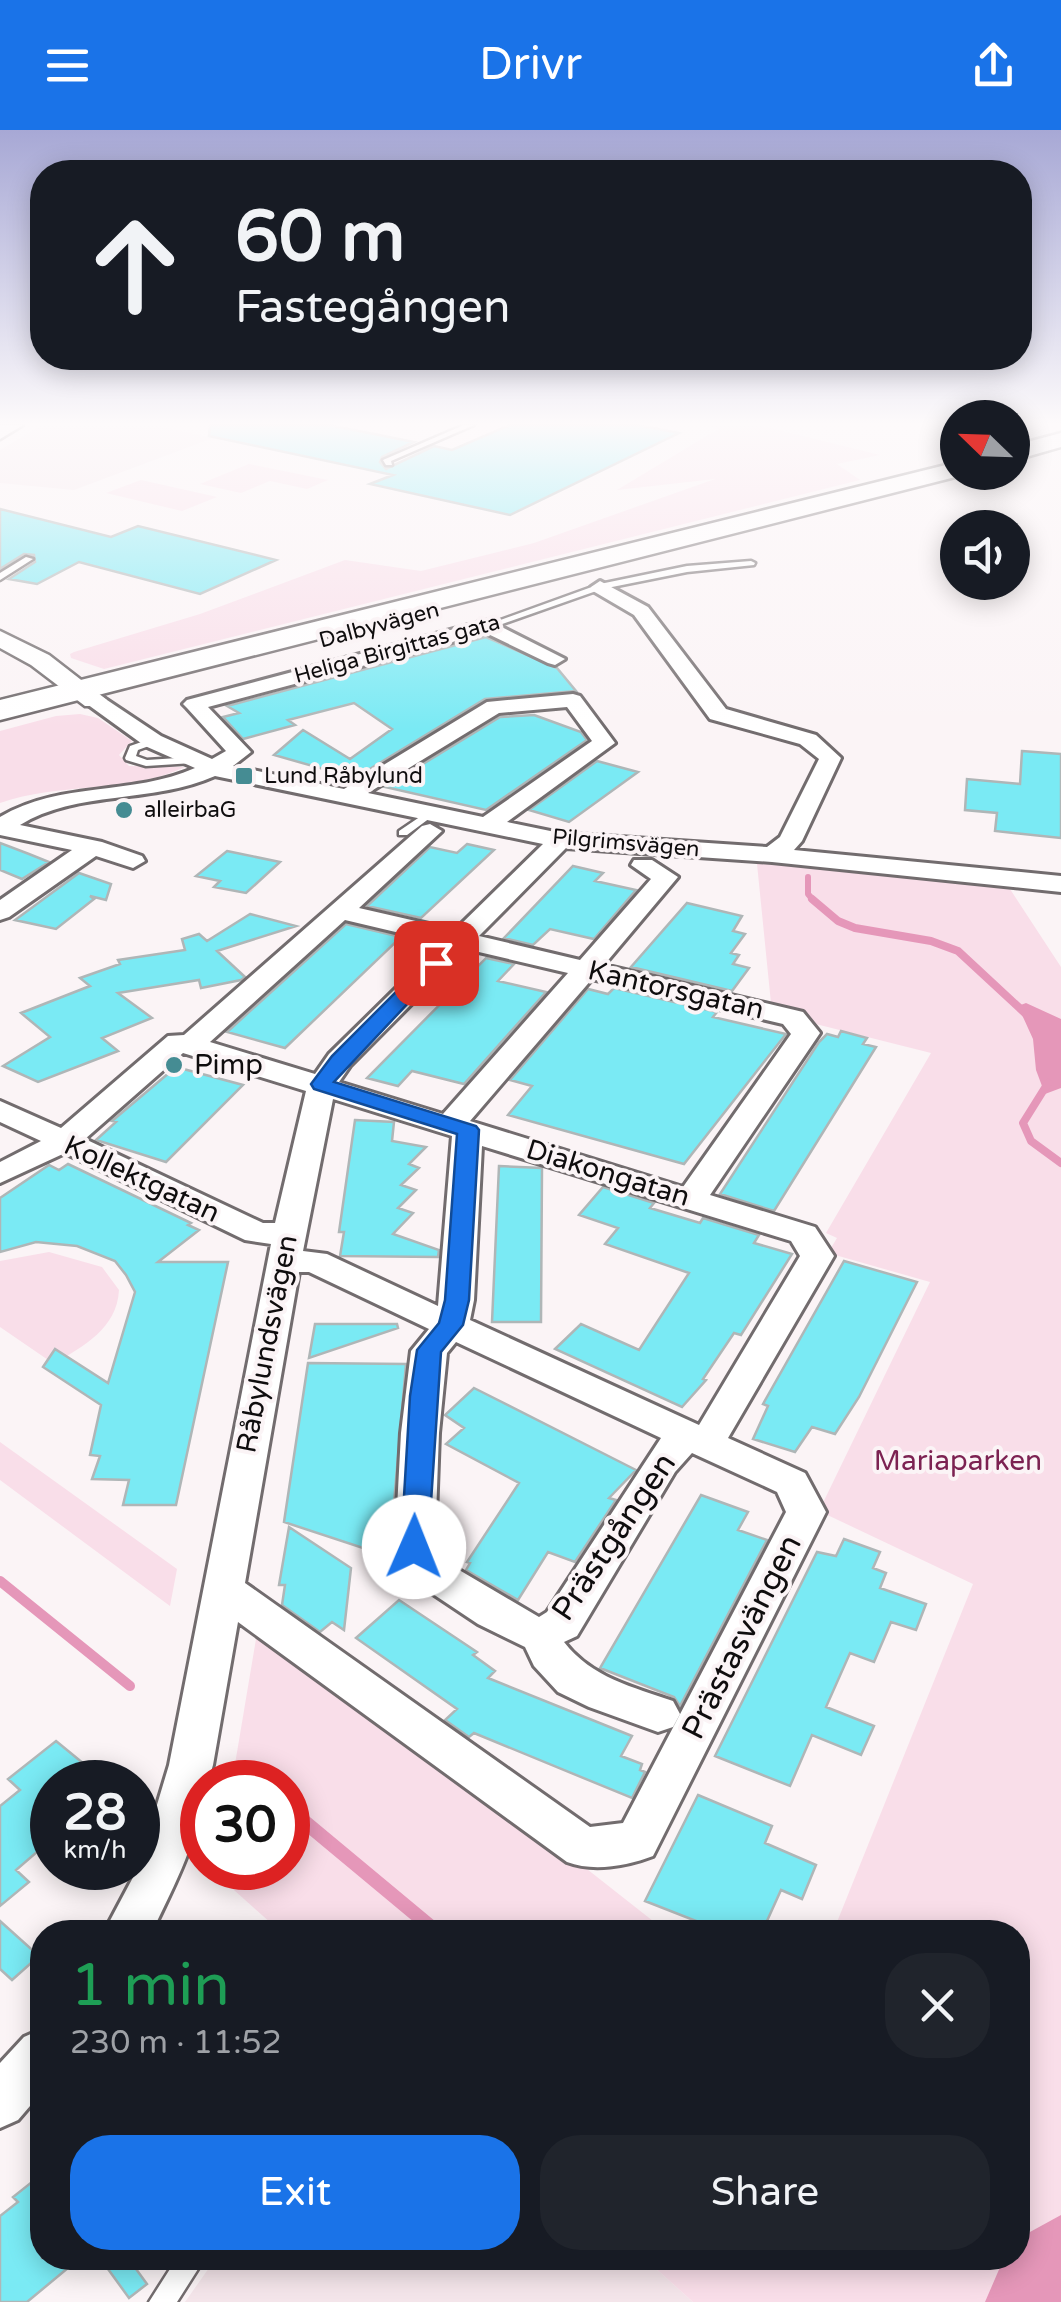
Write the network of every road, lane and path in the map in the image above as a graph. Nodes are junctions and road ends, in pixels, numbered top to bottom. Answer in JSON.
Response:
{"nodes":[{"id":1,"x":736,"y":526,"type":"edge"},
{"id":2,"x":29,"y":559,"type":"dead end"},
{"id":3,"x":752,"y":563,"type":"dead end"},
{"id":4,"x":0,"y":576,"type":"edge"},
{"id":5,"x":600,"y":587,"type":"junction"},
{"id":6,"x":488,"y":626,"type":"junction"},
{"id":7,"x":0,"y":638,"type":"edge"},
{"id":8,"x":555,"y":659,"type":"dead end"},
{"id":9,"x":87,"y":694,"type":"junction"},
{"id":10,"x":0,"y":710,"type":"edge"},
{"id":11,"x":0,"y":725,"type":"edge"},
{"id":12,"x":204,"y":765,"type":"junction"},
{"id":13,"x":348,"y":796,"type":"junction"},
{"id":14,"x":489,"y":824,"type":"junction"},
{"id":15,"x":421,"y":826,"type":"junction"},
{"id":16,"x":1,"y":827,"type":"edge"},
{"id":17,"x":560,"y":840,"type":"junction"},
{"id":18,"x":93,"y":847,"type":"junction"},
{"id":19,"x":772,"y":855,"type":"junction"},
{"id":20,"x":133,"y":862,"type":"dead end"},
{"id":21,"x":643,"y":866,"type":"dead end"},
{"id":22,"x":1061,"y":884,"type":"edge"},
{"id":23,"x":340,"y":911,"type":"junction"},
{"id":24,"x":0,"y":912,"type":"edge"},
{"id":25,"x":460,"y":939,"type":"junction"},
{"id":26,"x":586,"y":970,"type":"junction"},
{"id":27,"x":199,"y":1008,"type":"dead end"},
{"id":28,"x":184,"y":1043,"type":"junction"},
{"id":29,"x":322,"y":1084,"type":"junction"},
{"id":30,"x":0,"y":1110,"type":"edge"},
{"id":31,"x":459,"y":1128,"type":"junction"},
{"id":32,"x":63,"y":1142,"type":"junction"},
{"id":33,"x":0,"y":1174,"type":"edge"},
{"id":34,"x":691,"y":1198,"type":"junction"},
{"id":35,"x":285,"y":1247,"type":"junction"},
{"id":36,"x":451,"y":1325,"type":"junction"},
{"id":37,"x":696,"y":1440,"type":"junction"},
{"id":38,"x":222,"y":1588,"type":"junction"},
{"id":39,"x":540,"y":1636,"type":"junction"},
{"id":40,"x":658,"y":1714,"type":"dead end"},
{"id":41,"x":134,"y":1920,"type":"edge"},
{"id":42,"x":30,"y":2068,"type":"edge"},
{"id":43,"x":0,"y":2102,"type":"edge"},
{"id":44,"x":184,"y":2270,"type":"edge"},
{"id":45,"x":162,"y":2302,"type":"edge"}],
"edges":[{"from":1,"to":9,"type":"main road","name":"Dalbyvägen"},
{"from":2,"to":4,"type":"lane"},
{"from":3,"to":5,"type":"lane","name":"Heliga Birgittas gata"},
{"from":5,"to":6,"type":"lane","name":"Heliga Birgittas gata"},
{"from":5,"to":19,"type":"street"},
{"from":6,"to":8,"type":"street"},
{"from":6,"to":12,"type":"street","name":"Heliga Birgittas gata"},
{"from":7,"to":9,"type":"street"},
{"from":9,"to":10,"type":"main road","name":"Dalbyvägen"},
{"from":9,"to":11,"type":"main road","name":"Dalbyvägen"},
{"from":9,"to":12,"type":"street","name":"Pilgrimsvägen"},
{"from":12,"to":13,"type":"street","name":"Pilgrimsvägen"},
{"from":12,"to":16,"type":"street"},
{"from":13,"to":14,"type":"street"},
{"from":13,"to":15,"type":"street","name":"Pilgrimsvägen"},
{"from":14,"to":15,"type":"street","name":"Pilgrimsvägen"},
{"from":14,"to":17,"type":"street","name":"Pilgrimsvägen"},
{"from":15,"to":23,"type":"street"},
{"from":16,"to":18,"type":"street"},
{"from":17,"to":19,"type":"street","name":"Pilgrimsvägen"},
{"from":17,"to":25,"type":"street","name":"Råbylundsvägen"},
{"from":18,"to":20,"type":"street"},
{"from":18,"to":24,"type":"street"},
{"from":19,"to":22,"type":"street","name":"Pilgrimsvägen"},
{"from":21,"to":26,"type":"street"},
{"from":23,"to":25,"type":"street","name":"Kantorsgatan"},
{"from":23,"to":28,"type":"street"},
{"from":25,"to":26,"type":"street","name":"Kantorsgatan"},
{"from":25,"to":29,"type":"street","name":"Råbylundsvägen"},
{"from":26,"to":31,"type":"street"},
{"from":26,"to":34,"type":"street","name":"Kantorsgatan"},
{"from":27,"to":28,"type":"street"},
{"from":28,"to":29,"type":"street","name":"Diakongatan"},
{"from":28,"to":32,"type":"street"},
{"from":29,"to":31,"type":"street","name":"Diakongatan"},
{"from":29,"to":35,"type":"street","name":"Råbylundsvägen"},
{"from":30,"to":32,"type":"street","name":"Kollektgatan"},
{"from":31,"to":34,"type":"street","name":"Diakongatan"},
{"from":31,"to":36,"type":"street"},
{"from":32,"to":33,"type":"street"},
{"from":32,"to":35,"type":"street","name":"Kollektgatan"},
{"from":34,"to":37,"type":"street","name":"Diakongatan"},
{"from":35,"to":36,"type":"street","name":"Prästasvängen"},
{"from":35,"to":38,"type":"street","name":"Råbylundsvägen"},
{"from":36,"to":37,"type":"street","name":"Prästasvängen"},
{"from":36,"to":39,"type":"street","name":"Prästgången"},
{"from":37,"to":38,"type":"street","name":"Prästasvängen"},
{"from":37,"to":39,"type":"street","name":"Prästgången"},
{"from":38,"to":41,"type":"street","name":"Råbylundsvägen"},
{"from":39,"to":40,"type":"street","name":"Prästgången"},
{"from":42,"to":43,"type":"street"},
{"from":44,"to":45,"type":"lane"}]}
